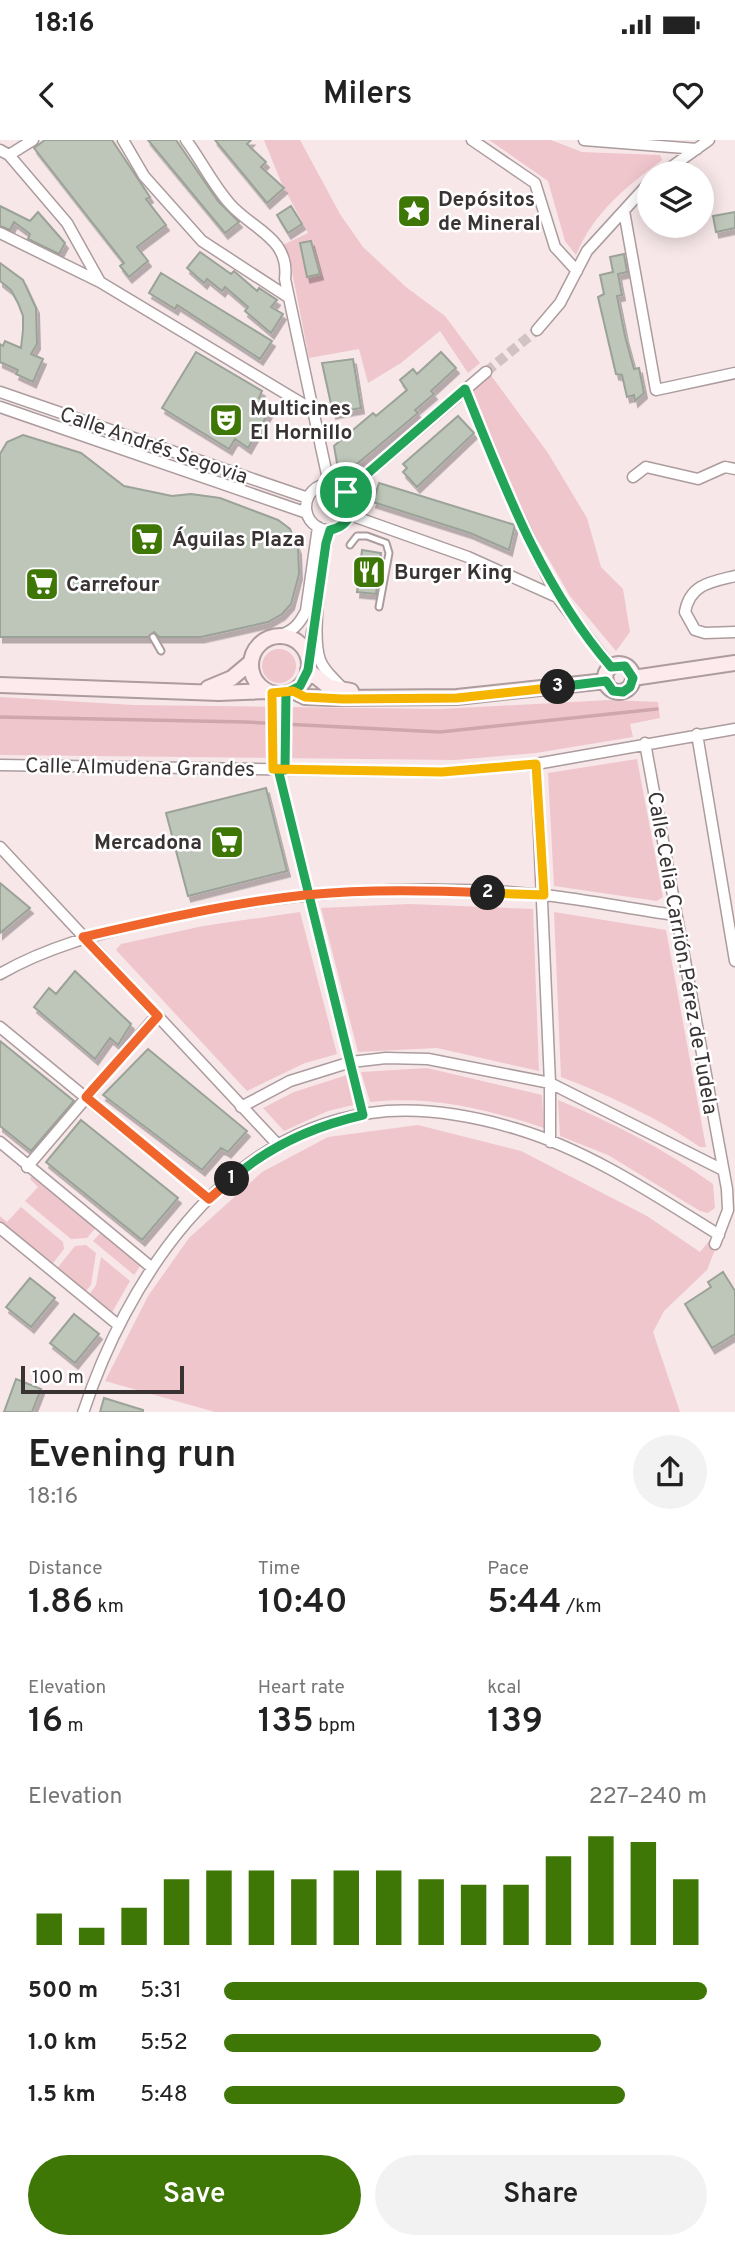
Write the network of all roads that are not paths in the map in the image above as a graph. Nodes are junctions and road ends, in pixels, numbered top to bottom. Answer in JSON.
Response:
{"nodes":[{"id":1,"x":33,"y":140,"type":"edge"},
{"id":2,"x":123,"y":140,"type":"edge"},
{"id":3,"x":186,"y":140,"type":"edge"},
{"id":4,"x":472,"y":140,"type":"edge"},
{"id":5,"x":584,"y":140,"type":"edge"},
{"id":6,"x":709,"y":140,"type":"edge"},
{"id":7,"x":697,"y":149,"type":"junction"},
{"id":8,"x":4,"y":153,"type":"edge"},
{"id":9,"x":680,"y":161,"type":"edge"},
{"id":10,"x":637,"y":196,"type":"edge"},
{"id":11,"x":624,"y":211,"type":"junction"},
{"id":12,"x":0,"y":233,"type":"edge"},
{"id":13,"x":577,"y":271,"type":"junction"},
{"id":14,"x":100,"y":282,"type":"junction"},
{"id":15,"x":288,"y":297,"type":"junction"},
{"id":16,"x":537,"y":330,"type":"tunnel mouth"},
{"id":17,"x":485,"y":372,"type":"tunnel mouth"},
{"id":18,"x":735,"y":373,"type":"edge"},
{"id":19,"x":465,"y":389,"type":"junction"},
{"id":20,"x":0,"y":392,"type":"edge"},
{"id":21,"x":0,"y":407,"type":"edge"},
{"id":22,"x":313,"y":410,"type":"junction"},
{"id":23,"x":735,"y":469,"type":"edge"},
{"id":24,"x":633,"y":477,"type":"dead end"},
{"id":25,"x":328,"y":484,"type":"junction"},
{"id":26,"x":346,"y":492,"type":"junction"},
{"id":27,"x":308,"y":498,"type":"junction"},
{"id":28,"x":307,"y":513,"type":"junction"},
{"id":29,"x":350,"y":515,"type":"junction"},
{"id":30,"x":318,"y":527,"type":"junction"},
{"id":31,"x":330,"y":530,"type":"junction"},
{"id":32,"x":350,"y":545,"type":"dead end"},
{"id":33,"x":735,"y":576,"type":"edge"},
{"id":34,"x":557,"y":597,"type":"junction"},
{"id":35,"x":379,"y":607,"type":"dead end"},
{"id":36,"x":317,"y":615,"type":"junction"},
{"id":37,"x":735,"y":632,"type":"edge"},
{"id":38,"x":278,"y":636,"type":"junction"},
{"id":39,"x":153,"y":637,"type":"dead end"},
{"id":40,"x":161,"y":651,"type":"dead end"},
{"id":41,"x":251,"y":662,"type":"junction"},
{"id":42,"x":735,"y":663,"type":"edge"},
{"id":43,"x":308,"y":666,"type":"junction"},
{"id":44,"x":611,"y":667,"type":"junction"},
{"id":45,"x":633,"y":678,"type":"junction"},
{"id":46,"x":606,"y":681,"type":"junction"},
{"id":47,"x":0,"y":685,"type":"edge"},
{"id":48,"x":344,"y":690,"type":"junction"},
{"id":49,"x":197,"y":691,"type":"junction"},
{"id":50,"x":279,"y":692,"type":"junction"},
{"id":51,"x":397,"y":698,"type":"junction"},
{"id":52,"x":735,"y":729,"type":"edge"},
{"id":53,"x":697,"y":734,"type":"junction"},
{"id":54,"x":645,"y":743,"type":"junction"},
{"id":55,"x":536,"y":764,"type":"junction"},
{"id":56,"x":0,"y":765,"type":"edge"},
{"id":57,"x":278,"y":769,"type":"junction"},
{"id":58,"x":0,"y":846,"type":"edge"},
{"id":59,"x":307,"y":895,"type":"junction"},
{"id":60,"x":544,"y":895,"type":"junction"},
{"id":61,"x":675,"y":915,"type":"junction"},
{"id":62,"x":83,"y":937,"type":"junction"},
{"id":63,"x":735,"y":961,"type":"edge"},
{"id":64,"x":0,"y":974,"type":"edge"},
{"id":65,"x":158,"y":1016,"type":"junction"},
{"id":66,"x":0,"y":1027,"type":"edge"},
{"id":67,"x":351,"y":1062,"type":"junction"},
{"id":68,"x":550,"y":1083,"type":"junction"},
{"id":69,"x":86,"y":1097,"type":"junction"},
{"id":70,"x":241,"y":1107,"type":"junction"},
{"id":71,"x":363,"y":1115,"type":"junction"},
{"id":72,"x":0,"y":1142,"type":"edge"},
{"id":73,"x":550,"y":1142,"type":"junction"},
{"id":74,"x":279,"y":1146,"type":"junction"},
{"id":75,"x":28,"y":1166,"type":"junction"},
{"id":76,"x":723,"y":1170,"type":"junction"},
{"id":77,"x":209,"y":1199,"type":"junction"},
{"id":78,"x":0,"y":1228,"type":"edge"},
{"id":79,"x":151,"y":1267,"type":"junction"},
{"id":80,"x":117,"y":1324,"type":"junction"},
{"id":81,"x":83,"y":1412,"type":"edge"}],
"edges":[{"from":1,"to":8,"type":"street"},
{"from":2,"to":15,"type":"street"},
{"from":3,"to":15,"type":"street"},
{"from":4,"to":13,"type":"street"},
{"from":5,"to":7,"type":"street"},
{"from":6,"to":7,"type":"street"},
{"from":7,"to":9,"type":"street"},
{"from":8,"to":14,"type":"street"},
{"from":10,"to":11,"type":"street"},
{"from":11,"to":13,"type":"street"},
{"from":11,"to":18,"type":"street"},
{"from":12,"to":14,"type":"street"},
{"from":13,"to":16,"type":"street"},
{"from":14,"to":22,"type":"street"},
{"from":15,"to":22,"type":"street"},
{"from":17,"to":19,"type":"street"},
{"from":19,"to":26,"type":"street"},
{"from":19,"to":34,"type":"street"},
{"from":20,"to":27,"type":"street","name":"Calle Andrés Segovia"},
{"from":21,"to":28,"type":"street","name":"Calle Andrés Segovia"},
{"from":22,"to":25,"type":"street"},
{"from":23,"to":24,"type":"street"},
{"from":25,"to":26,"type":"street"},
{"from":25,"to":27,"type":"street"},
{"from":26,"to":29,"type":"street"},
{"from":27,"to":28,"type":"street"},
{"from":28,"to":30,"type":"street"},
{"from":29,"to":31,"type":"street"},
{"from":29,"to":34,"type":"street"},
{"from":30,"to":31,"type":"street"},
{"from":30,"to":38,"type":"street"},
{"from":31,"to":36,"type":"street"},
{"from":32,"to":35,"type":"lane"},
{"from":33,"to":37,"type":"street"},
{"from":34,"to":44,"type":"street"},
{"from":36,"to":43,"type":"street"},
{"from":36,"to":48,"type":"street"},
{"from":38,"to":41,"type":"main road"},
{"from":38,"to":43,"type":"main road"},
{"from":39,"to":40,"type":"lane"},
{"from":41,"to":49,"type":"main road"},
{"from":41,"to":50,"type":"main road"},
{"from":42,"to":45,"type":"main road"},
{"from":43,"to":48,"type":"main road"},
{"from":43,"to":50,"type":"main road"},
{"from":44,"to":45,"type":"main road"},
{"from":44,"to":46,"type":"main road"},
{"from":45,"to":46,"type":"main road"},
{"from":46,"to":51,"type":"main road"},
{"from":47,"to":49,"type":"main road"},
{"from":48,"to":51,"type":"main road"},
{"from":49,"to":50,"type":"main road"},
{"from":50,"to":51,"type":"main road"},
{"from":50,"to":57,"type":"street"},
{"from":50,"to":57,"type":"street"},
{"from":52,"to":53,"type":"street","name":"Calle Almudena Grandes"},
{"from":53,"to":54,"type":"street","name":"Calle Almudena Grandes"},
{"from":53,"to":63,"type":"street"},
{"from":54,"to":55,"type":"street","name":"Calle Almudena Grandes"},
{"from":54,"to":61,"type":"street","name":"Calle Celia Carrión Pérez de Tudela"},
{"from":55,"to":57,"type":"street","name":"Calle Almudena Grandes"},
{"from":55,"to":60,"type":"street"},
{"from":56,"to":57,"type":"street","name":"Calle Almudena Grandes"},
{"from":57,"to":59,"type":"street"},
{"from":58,"to":62,"type":"street"},
{"from":59,"to":60,"type":"street"},
{"from":59,"to":62,"type":"street"},
{"from":59,"to":67,"type":"street"},
{"from":60,"to":61,"type":"street"},
{"from":60,"to":68,"type":"street"},
{"from":61,"to":76,"type":"street","name":"Calle Celia Carrión Pérez de Tudela"},
{"from":62,"to":64,"type":"street"},
{"from":62,"to":65,"type":"street"},
{"from":65,"to":69,"type":"street"},
{"from":65,"to":70,"type":"street"},
{"from":66,"to":69,"type":"street"},
{"from":67,"to":68,"type":"street"},
{"from":67,"to":70,"type":"street"},
{"from":67,"to":71,"type":"street"},
{"from":68,"to":73,"type":"street"},
{"from":68,"to":76,"type":"street"},
{"from":69,"to":75,"type":"street"},
{"from":69,"to":77,"type":"street"},
{"from":70,"to":74,"type":"street"},
{"from":71,"to":73,"type":"street"},
{"from":71,"to":74,"type":"street"},
{"from":72,"to":75,"type":"street"},
{"from":73,"to":76,"type":"street","name":"Calle Celia Carrión Pérez de Tudela"},
{"from":74,"to":77,"type":"street"},
{"from":75,"to":79,"type":"street"},
{"from":77,"to":79,"type":"street"},
{"from":78,"to":80,"type":"street"},
{"from":79,"to":80,"type":"street"},
{"from":80,"to":81,"type":"street"}]}
